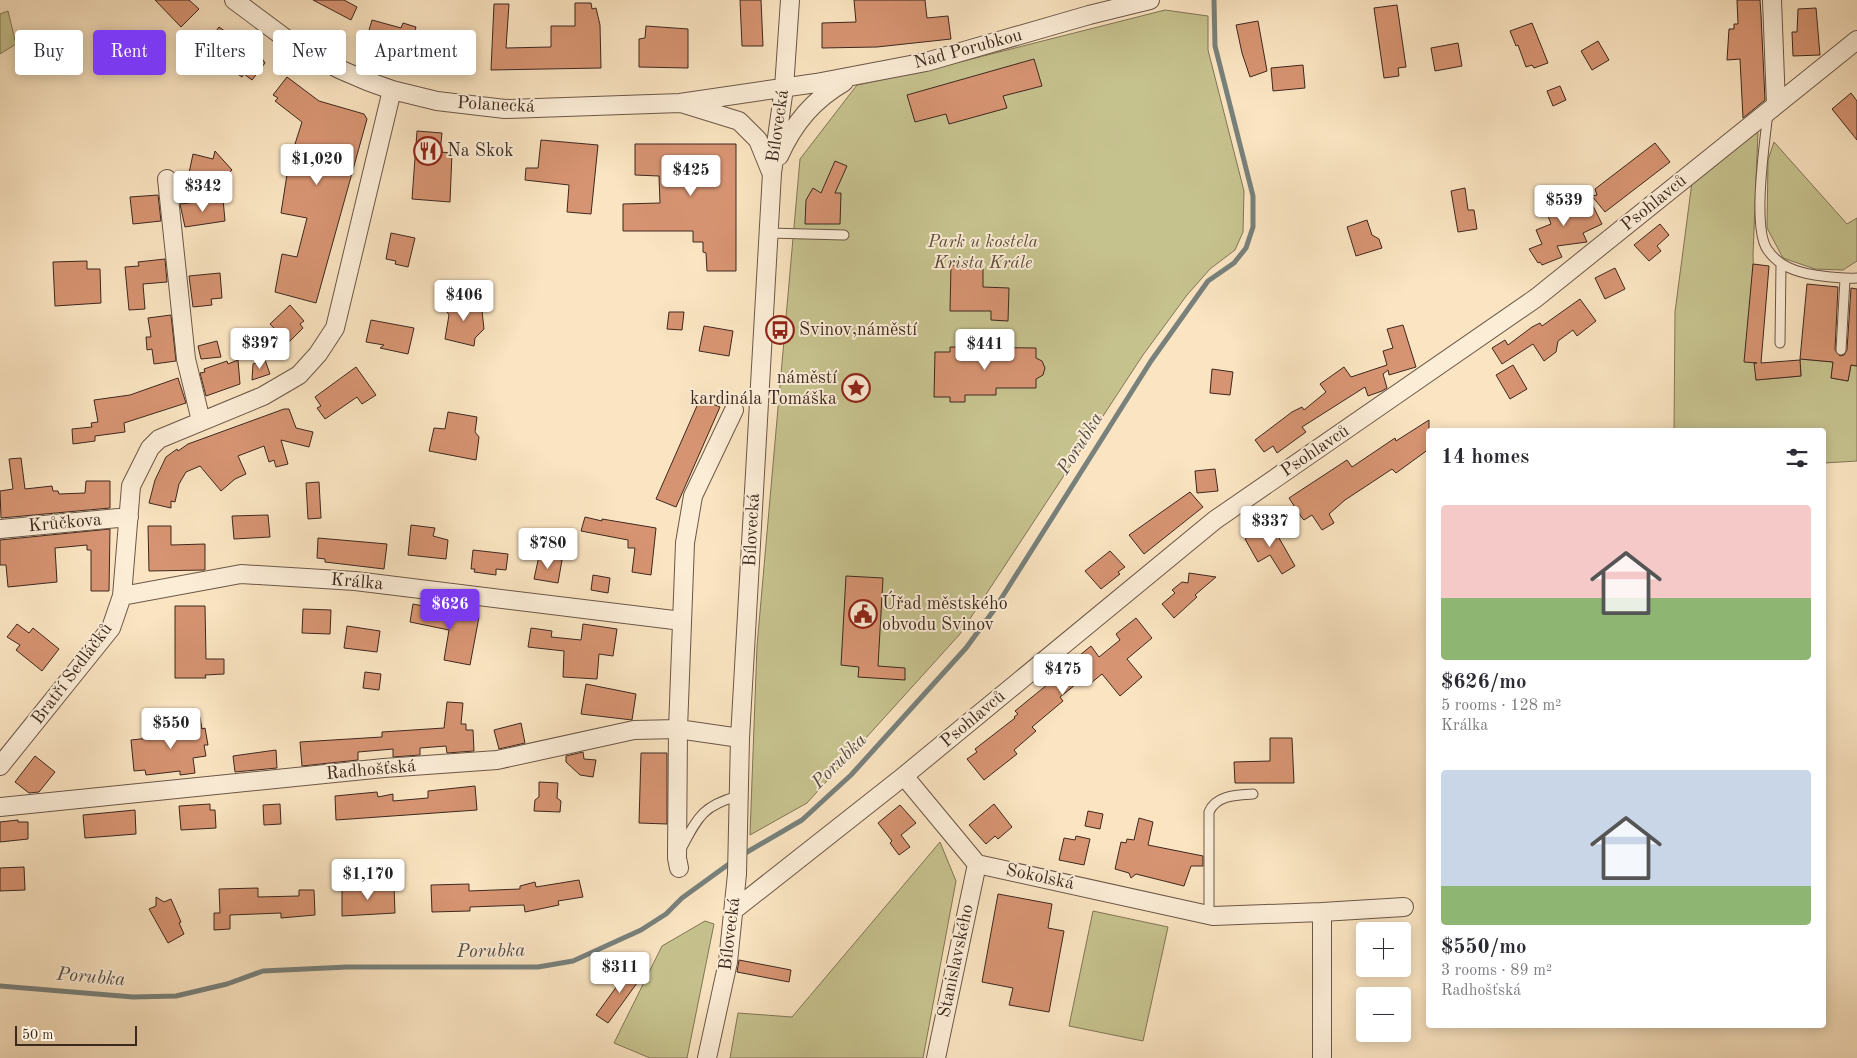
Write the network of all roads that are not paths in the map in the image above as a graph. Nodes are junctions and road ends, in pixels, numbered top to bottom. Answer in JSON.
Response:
{"nodes":[{"id":1,"x":234,"y":0,"type":"edge"},
{"id":2,"x":790,"y":0,"type":"edge"},
{"id":3,"x":1150,"y":0,"type":"edge"},
{"id":4,"x":1772,"y":0,"type":"edge"},
{"id":5,"x":1857,"y":40,"type":"edge"},
{"id":6,"x":854,"y":76,"type":"junction"},
{"id":7,"x":784,"y":88,"type":"junction"},
{"id":8,"x":392,"y":90,"type":"junction"},
{"id":9,"x":680,"y":103,"type":"junction"},
{"id":10,"x":1772,"y":109,"type":"junction"},
{"id":11,"x":772,"y":172,"type":"junction"},
{"id":12,"x":167,"y":179,"type":"dead end"},
{"id":13,"x":769,"y":233,"type":"junction"},
{"id":14,"x":844,"y":236,"type":"dead end"},
{"id":15,"x":1781,"y":264,"type":"junction"},
{"id":16,"x":1857,"y":278,"type":"edge"},
{"id":17,"x":1845,"y":279,"type":"junction"},
{"id":18,"x":1780,"y":342,"type":"dead end"},
{"id":19,"x":1841,"y":350,"type":"dead end"},
{"id":20,"x":734,"y":410,"type":"dead end"},
{"id":21,"x":201,"y":421,"type":"junction"},
{"id":22,"x":129,"y":517,"type":"junction"},
{"id":23,"x":0,"y":529,"type":"edge"},
{"id":24,"x":122,"y":596,"type":"junction"},
{"id":25,"x":682,"y":621,"type":"junction"},
{"id":26,"x":678,"y":729,"type":"junction"},
{"id":27,"x":740,"y":738,"type":"junction"},
{"id":28,"x":0,"y":766,"type":"edge"},
{"id":29,"x":904,"y":776,"type":"junction"},
{"id":30,"x":1252,"y":794,"type":"dead end"},
{"id":31,"x":738,"y":796,"type":"junction"},
{"id":32,"x":0,"y":807,"type":"edge"},
{"id":33,"x":678,"y":863,"type":"joint"},
{"id":34,"x":977,"y":864,"type":"junction"},
{"id":35,"x":1404,"y":908,"type":"dead end"},
{"id":36,"x":734,"y":910,"type":"junction"},
{"id":37,"x":1322,"y":912,"type":"junction"},
{"id":38,"x":1211,"y":915,"type":"junction"},
{"id":39,"x":707,"y":1058,"type":"edge"},
{"id":40,"x":936,"y":1058,"type":"edge"},
{"id":41,"x":1322,"y":1058,"type":"edge"}],
"edges":[{"from":1,"to":8,"type":"street","name":"Polanecká"},
{"from":2,"to":7,"type":"street","name":"Bílovecká"},
{"from":3,"to":6,"type":"street","name":"Nad Porubkou"},
{"from":4,"to":10,"type":"street"},
{"from":5,"to":10,"type":"street","name":"Psohlavců"},
{"from":6,"to":7,"type":"street","name":"Nad Porubkou"},
{"from":6,"to":11,"type":"street"},
{"from":7,"to":9,"type":"street","name":"Polanecká"},
{"from":7,"to":11,"type":"street","name":"Bílovecká"},
{"from":8,"to":9,"type":"street","name":"Polanecká"},
{"from":8,"to":21,"type":"street","name":"Bratří Sedláčků"},
{"from":9,"to":11,"type":"street"},
{"from":10,"to":15,"type":"lane"},
{"from":10,"to":29,"type":"street","name":"Psohlavců"},
{"from":11,"to":13,"type":"street","name":"Bílovecká"},
{"from":12,"to":21,"type":"street"},
{"from":13,"to":14,"type":"lane"},
{"from":13,"to":27,"type":"street","name":"Bílovecká"},
{"from":15,"to":17,"type":"lane"},
{"from":15,"to":18,"type":"lane"},
{"from":16,"to":17,"type":"lane"},
{"from":17,"to":19,"type":"lane"},
{"from":20,"to":25,"type":"street"},
{"from":21,"to":22,"type":"street","name":"Bratří Sedláčků"},
{"from":22,"to":23,"type":"street","name":"Krůčkova"},
{"from":22,"to":24,"type":"street","name":"Bratří Sedláčků"},
{"from":24,"to":25,"type":"street","name":"Králka"},
{"from":24,"to":28,"type":"street","name":"Bratří Sedláčků"},
{"from":25,"to":26,"type":"street"},
{"from":26,"to":27,"type":"street","name":"Radhošťská"},
{"from":26,"to":32,"type":"street","name":"Radhošťská"},
{"from":26,"to":33,"type":"street"},
{"from":27,"to":31,"type":"street","name":"Bílovecká"},
{"from":29,"to":34,"type":"street"},
{"from":29,"to":36,"type":"street","name":"Psohlavců"},
{"from":30,"to":38,"type":"lane"},
{"from":31,"to":33,"type":"lane"},
{"from":31,"to":36,"type":"street","name":"Bílovecká"},
{"from":34,"to":38,"type":"street","name":"Sokolská"},
{"from":34,"to":40,"type":"street","name":"Stanislavského"},
{"from":35,"to":37,"type":"street"},
{"from":36,"to":39,"type":"street","name":"Bílovecká"},
{"from":37,"to":38,"type":"street","name":"Sokolská"},
{"from":37,"to":41,"type":"street"}]}
